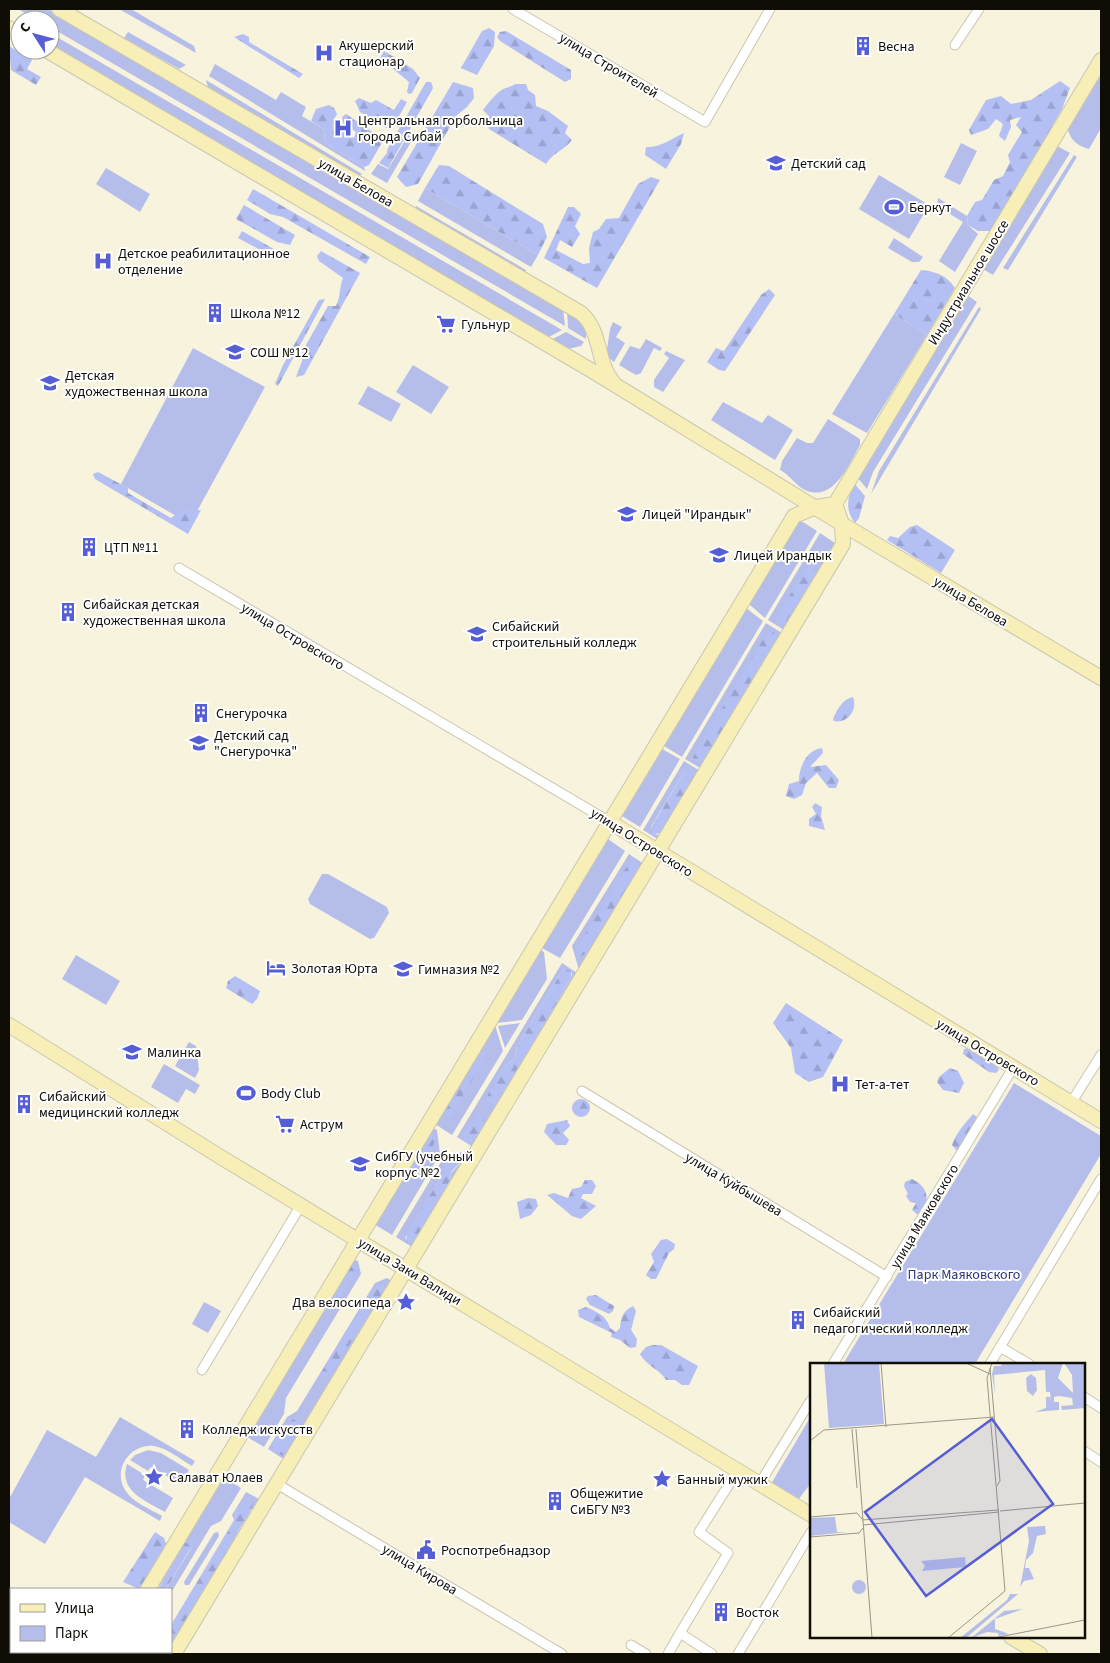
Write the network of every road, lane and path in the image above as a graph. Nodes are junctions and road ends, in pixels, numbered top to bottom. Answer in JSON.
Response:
{"nodes":[{"id":1,"x":59,"y":9,"type":"edge"},
{"id":2,"x":513,"y":9,"type":"edge"},
{"id":3,"x":770,"y":9,"type":"edge"},
{"id":4,"x":979,"y":9,"type":"edge"},
{"id":5,"x":955,"y":45,"type":"dead end"},
{"id":6,"x":60,"y":58,"type":"edge"},
{"id":7,"x":1101,"y":60,"type":"edge"},
{"id":8,"x":596,"y":338,"type":"junction"},
{"id":9,"x":587,"y":354,"type":"junction"},
{"id":10,"x":572,"y":360,"type":"junction"},
{"id":11,"x":594,"y":372,"type":"junction"},
{"id":12,"x":617,"y":386,"type":"junction"},
{"id":13,"x":792,"y":492,"type":"junction"},
{"id":14,"x":835,"y":504,"type":"junction"},
{"id":15,"x":816,"y":508,"type":"junction"},
{"id":16,"x":794,"y":516,"type":"junction"},
{"id":17,"x":842,"y":524,"type":"junction"},
{"id":18,"x":859,"y":534,"type":"junction"},
{"id":19,"x":843,"y":544,"type":"junction"},
{"id":20,"x":179,"y":568,"type":"dead end"},
{"id":21,"x":1101,"y":678,"type":"edge"},
{"id":22,"x":610,"y":822,"type":"junction"},
{"id":23,"x":658,"y":852,"type":"junction"},
{"id":24,"x":9,"y":1025,"type":"edge"},
{"id":25,"x":1101,"y":1055,"type":"edge"},
{"id":26,"x":1013,"y":1068,"type":"junction"},
{"id":27,"x":582,"y":1091,"type":"dead end"},
{"id":28,"x":1072,"y":1103,"type":"junction"},
{"id":29,"x":1101,"y":1121,"type":"edge"},
{"id":30,"x":1101,"y":1180,"type":"edge"},
{"id":31,"x":301,"y":1205,"type":"junction"},
{"id":32,"x":358,"y":1240,"type":"junction"},
{"id":33,"x":407,"y":1269,"type":"junction"},
{"id":34,"x":887,"y":1277,"type":"junction"},
{"id":35,"x":1000,"y":1347,"type":"junction"},
{"id":36,"x":834,"y":1363,"type":"edge"},
{"id":37,"x":991,"y":1363,"type":"edge"},
{"id":38,"x":1026,"y":1363,"type":"edge"},
{"id":39,"x":202,"y":1370,"type":"dead end"},
{"id":40,"x":1085,"y":1399,"type":"edge"},
{"id":41,"x":810,"y":1402,"type":"edge"},
{"id":42,"x":1101,"y":1408,"type":"edge"},
{"id":43,"x":1085,"y":1452,"type":"edge"},
{"id":44,"x":1101,"y":1462,"type":"edge"},
{"id":45,"x":738,"y":1470,"type":"junction"},
{"id":46,"x":277,"y":1484,"type":"junction"},
{"id":47,"x":760,"y":1484,"type":"junction"},
{"id":48,"x":810,"y":1514,"type":"edge"},
{"id":49,"x":810,"y":1534,"type":"edge"},
{"id":50,"x":149,"y":1588,"type":"edge"},
{"id":51,"x":680,"y":1633,"type":"junction"},
{"id":52,"x":1013,"y":1638,"type":"edge"},
{"id":53,"x":631,"y":1645,"type":"dead end"},
{"id":54,"x":174,"y":1654,"type":"edge"},
{"id":55,"x":562,"y":1654,"type":"edge"},
{"id":56,"x":646,"y":1654,"type":"edge"},
{"id":57,"x":668,"y":1654,"type":"edge"},
{"id":58,"x":712,"y":1654,"type":"edge"},
{"id":59,"x":738,"y":1654,"type":"edge"},
{"id":60,"x":1040,"y":1654,"type":"edge"}],
"edges":[{"from":1,"to":8,"type":"main road","name":"улица Белова"},
{"from":2,"to":3,"type":"street","name":"улица Строителей"},
{"from":4,"to":5,"type":"street"},
{"from":6,"to":10,"type":"main road","name":"улица Белова"},
{"from":7,"to":14,"type":"main road","name":"Индустриальное шоссе"},
{"from":8,"to":9,"type":"main road"},
{"from":8,"to":12,"type":"main road","name":"улица Белова"},
{"from":9,"to":10,"type":"main road"},
{"from":9,"to":11,"type":"main road"},
{"from":10,"to":11,"type":"main road","name":"улица Белова"},
{"from":11,"to":12,"type":"main road","name":"улица Белова"},
{"from":12,"to":13,"type":"main road","name":"улица Белова"},
{"from":13,"to":15,"type":"main road","name":"улица Белова"},
{"from":13,"to":16,"type":"main road"},
{"from":14,"to":15,"type":"main road"},
{"from":14,"to":17,"type":"main road"},
{"from":15,"to":16,"type":"main road"},
{"from":15,"to":17,"type":"main road","name":"улица Белова"},
{"from":16,"to":22,"type":"main road"},
{"from":17,"to":18,"type":"main road","name":"улица Белова"},
{"from":17,"to":19,"type":"main road"},
{"from":18,"to":19,"type":"main road"},
{"from":18,"to":21,"type":"main road","name":"улица Белова"},
{"from":19,"to":23,"type":"main road"},
{"from":20,"to":22,"type":"street","name":"улица Островского"},
{"from":22,"to":23,"type":"main road","name":"улица Островского"},
{"from":22,"to":32,"type":"main road"},
{"from":23,"to":26,"type":"main road","name":"улица Островского"},
{"from":23,"to":33,"type":"main road"},
{"from":24,"to":31,"type":"main road","name":"улица Заки Валиди"},
{"from":25,"to":28,"type":"street"},
{"from":26,"to":28,"type":"main road","name":"улица Островского"},
{"from":26,"to":34,"type":"street","name":"улица Маяковского"},
{"from":27,"to":34,"type":"street","name":"улица Куйбышева"},
{"from":28,"to":29,"type":"main road","name":"улица Островского"},
{"from":30,"to":35,"type":"street"},
{"from":31,"to":32,"type":"main road","name":"улица Заки Валиди"},
{"from":31,"to":39,"type":"street"},
{"from":32,"to":33,"type":"main road","name":"улица Заки Валиди"},
{"from":32,"to":50,"type":"main road"},
{"from":33,"to":45,"type":"main road","name":"улица Заки Валиди"},
{"from":33,"to":46,"type":"main road"},
{"from":34,"to":36,"type":"street","name":"улица Маяковского"},
{"from":35,"to":37,"type":"street"},
{"from":35,"to":38,"type":"street"},
{"from":40,"to":42,"type":"street"},
{"from":41,"to":47,"type":"street"},
{"from":43,"to":44,"type":"street"},
{"from":45,"to":47,"type":"main road","name":"улица Заки Валиди"},
{"from":45,"to":51,"type":"street"},
{"from":46,"to":54,"type":"main road"},
{"from":46,"to":55,"type":"street","name":"улица Кирова"},
{"from":47,"to":48,"type":"main road","name":"улица Заки Валиди"},
{"from":49,"to":59,"type":"street"},
{"from":51,"to":57,"type":"street"},
{"from":51,"to":58,"type":"street"},
{"from":52,"to":60,"type":"main road"},
{"from":53,"to":56,"type":"street"}]}
